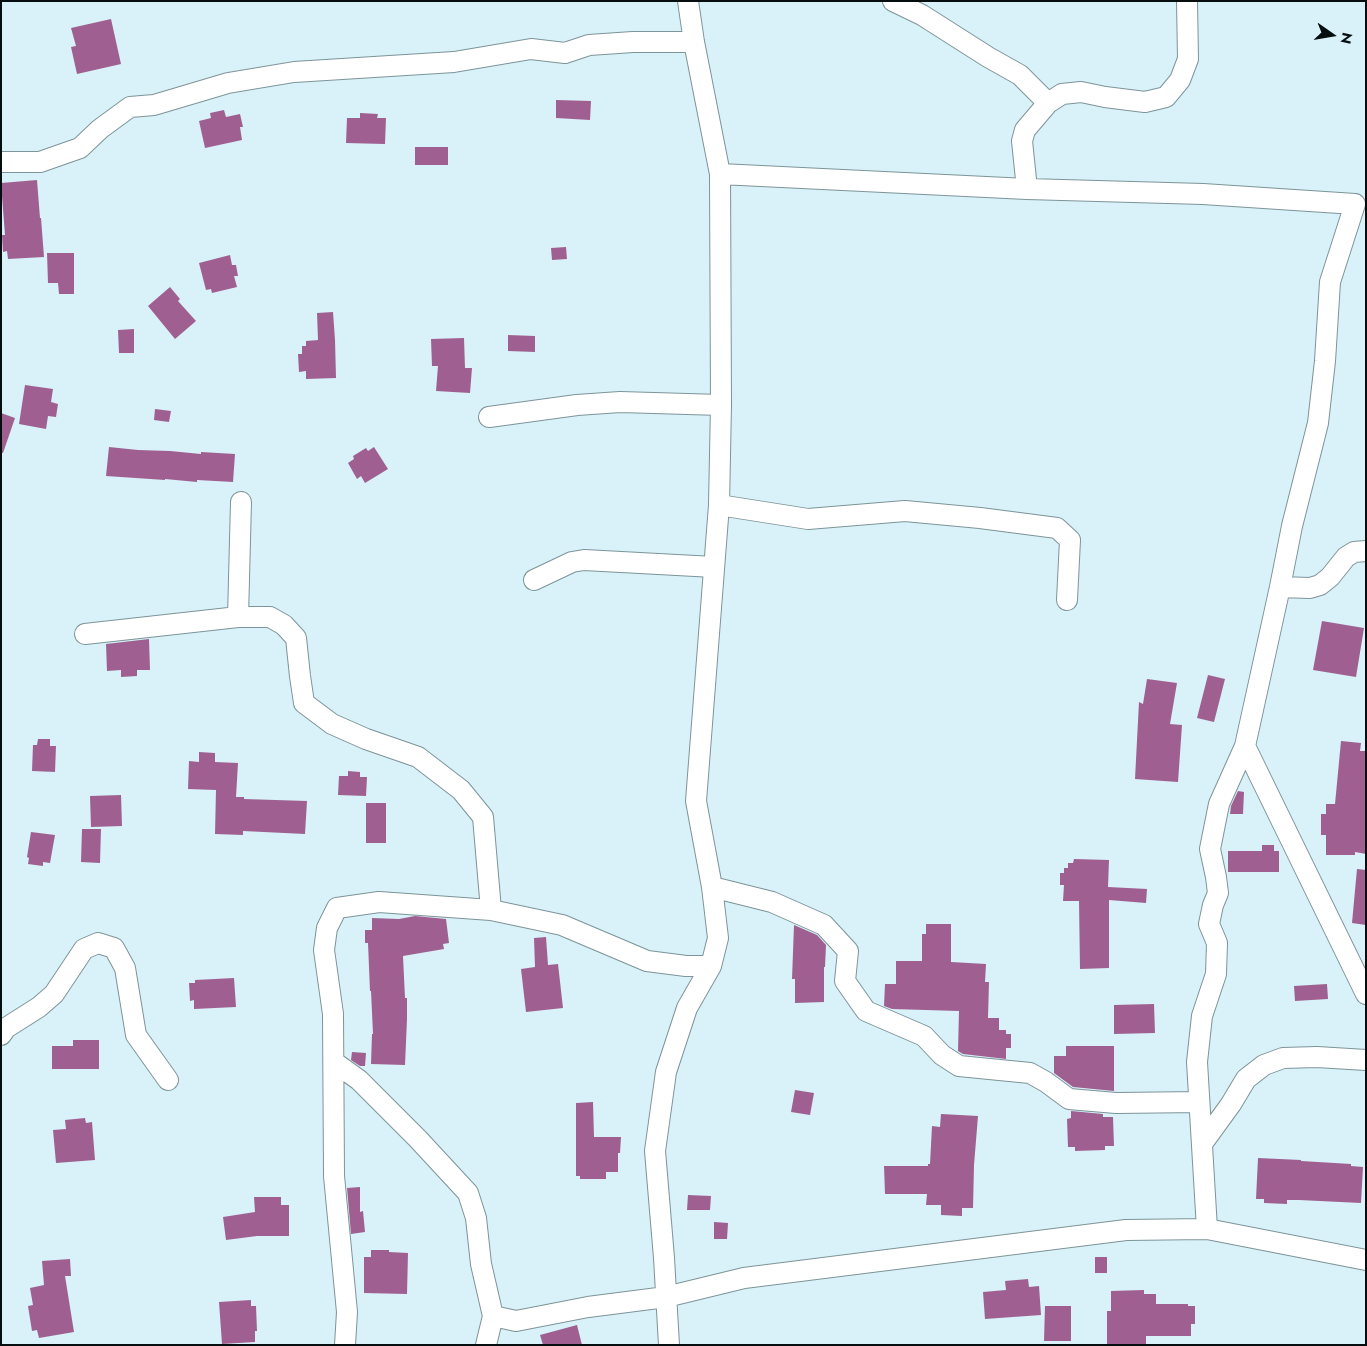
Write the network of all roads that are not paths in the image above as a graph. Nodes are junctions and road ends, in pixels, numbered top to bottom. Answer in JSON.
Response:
{"nodes":[{"id":1,"x":688,"y":1,"type":"edge"},
{"id":2,"x":893,"y":1,"type":"edge"},
{"id":3,"x":1187,"y":1,"type":"edge"},
{"id":4,"x":694,"y":42,"type":"junction"},
{"id":5,"x":1048,"y":103,"type":"junction"},
{"id":6,"x":1,"y":162,"type":"edge"},
{"id":7,"x":720,"y":174,"type":"junction"},
{"id":8,"x":1027,"y":188,"type":"junction"},
{"id":9,"x":721,"y":405,"type":"junction"},
{"id":10,"x":489,"y":417,"type":"dead end"},
{"id":11,"x":241,"y":502,"type":"dead end"},
{"id":12,"x":718,"y":505,"type":"junction"},
{"id":13,"x":1366,"y":551,"type":"edge"},
{"id":14,"x":714,"y":568,"type":"junction"},
{"id":15,"x":534,"y":580,"type":"dead end"},
{"id":16,"x":1280,"y":587,"type":"junction"},
{"id":17,"x":1067,"y":600,"type":"dead end"},
{"id":18,"x":238,"y":617,"type":"junction"},
{"id":19,"x":85,"y":634,"type":"dead end"},
{"id":20,"x":1245,"y":746,"type":"junction"},
{"id":21,"x":712,"y":887,"type":"junction"},
{"id":22,"x":491,"y":910,"type":"junction"},
{"id":23,"x":711,"y":966,"type":"junction"},
{"id":24,"x":1366,"y":994,"type":"edge"},
{"id":25,"x":1,"y":1035,"type":"edge"},
{"id":26,"x":1366,"y":1060,"type":"edge"},
{"id":27,"x":334,"y":1062,"type":"junction"},
{"id":28,"x":168,"y":1080,"type":"dead end"},
{"id":29,"x":1199,"y":1102,"type":"junction"},
{"id":30,"x":1202,"y":1144,"type":"junction"},
{"id":31,"x":1207,"y":1229,"type":"junction"},
{"id":32,"x":1366,"y":1260,"type":"edge"},
{"id":33,"x":666,"y":1297,"type":"junction"},
{"id":34,"x":493,"y":1316,"type":"junction"},
{"id":35,"x":345,"y":1345,"type":"edge"},
{"id":36,"x":486,"y":1345,"type":"edge"},
{"id":37,"x":669,"y":1345,"type":"edge"}],
"edges":[{"from":1,"to":4,"type":"street"},
{"from":2,"to":5,"type":"street"},
{"from":3,"to":5,"type":"street"},
{"from":4,"to":6,"type":"street"},
{"from":4,"to":7,"type":"street"},
{"from":5,"to":8,"type":"street"},
{"from":7,"to":8,"type":"street"},
{"from":7,"to":9,"type":"street"},
{"from":8,"to":16,"type":"street"},
{"from":9,"to":10,"type":"street"},
{"from":9,"to":12,"type":"street"},
{"from":11,"to":18,"type":"street"},
{"from":12,"to":14,"type":"street"},
{"from":12,"to":17,"type":"street"},
{"from":13,"to":16,"type":"street"},
{"from":14,"to":15,"type":"street"},
{"from":14,"to":21,"type":"street"},
{"from":16,"to":20,"type":"street"},
{"from":18,"to":19,"type":"street"},
{"from":18,"to":22,"type":"street"},
{"from":20,"to":24,"type":"street"},
{"from":20,"to":29,"type":"street"},
{"from":21,"to":23,"type":"street"},
{"from":21,"to":29,"type":"street"},
{"from":22,"to":23,"type":"street"},
{"from":22,"to":27,"type":"street"},
{"from":23,"to":33,"type":"street"},
{"from":25,"to":28,"type":"street"},
{"from":26,"to":30,"type":"street"},
{"from":27,"to":34,"type":"street"},
{"from":27,"to":35,"type":"street"},
{"from":29,"to":30,"type":"street"},
{"from":30,"to":31,"type":"street"},
{"from":31,"to":32,"type":"street"},
{"from":31,"to":33,"type":"street"},
{"from":33,"to":34,"type":"street"},
{"from":33,"to":37,"type":"street"},
{"from":34,"to":36,"type":"street"}]}
